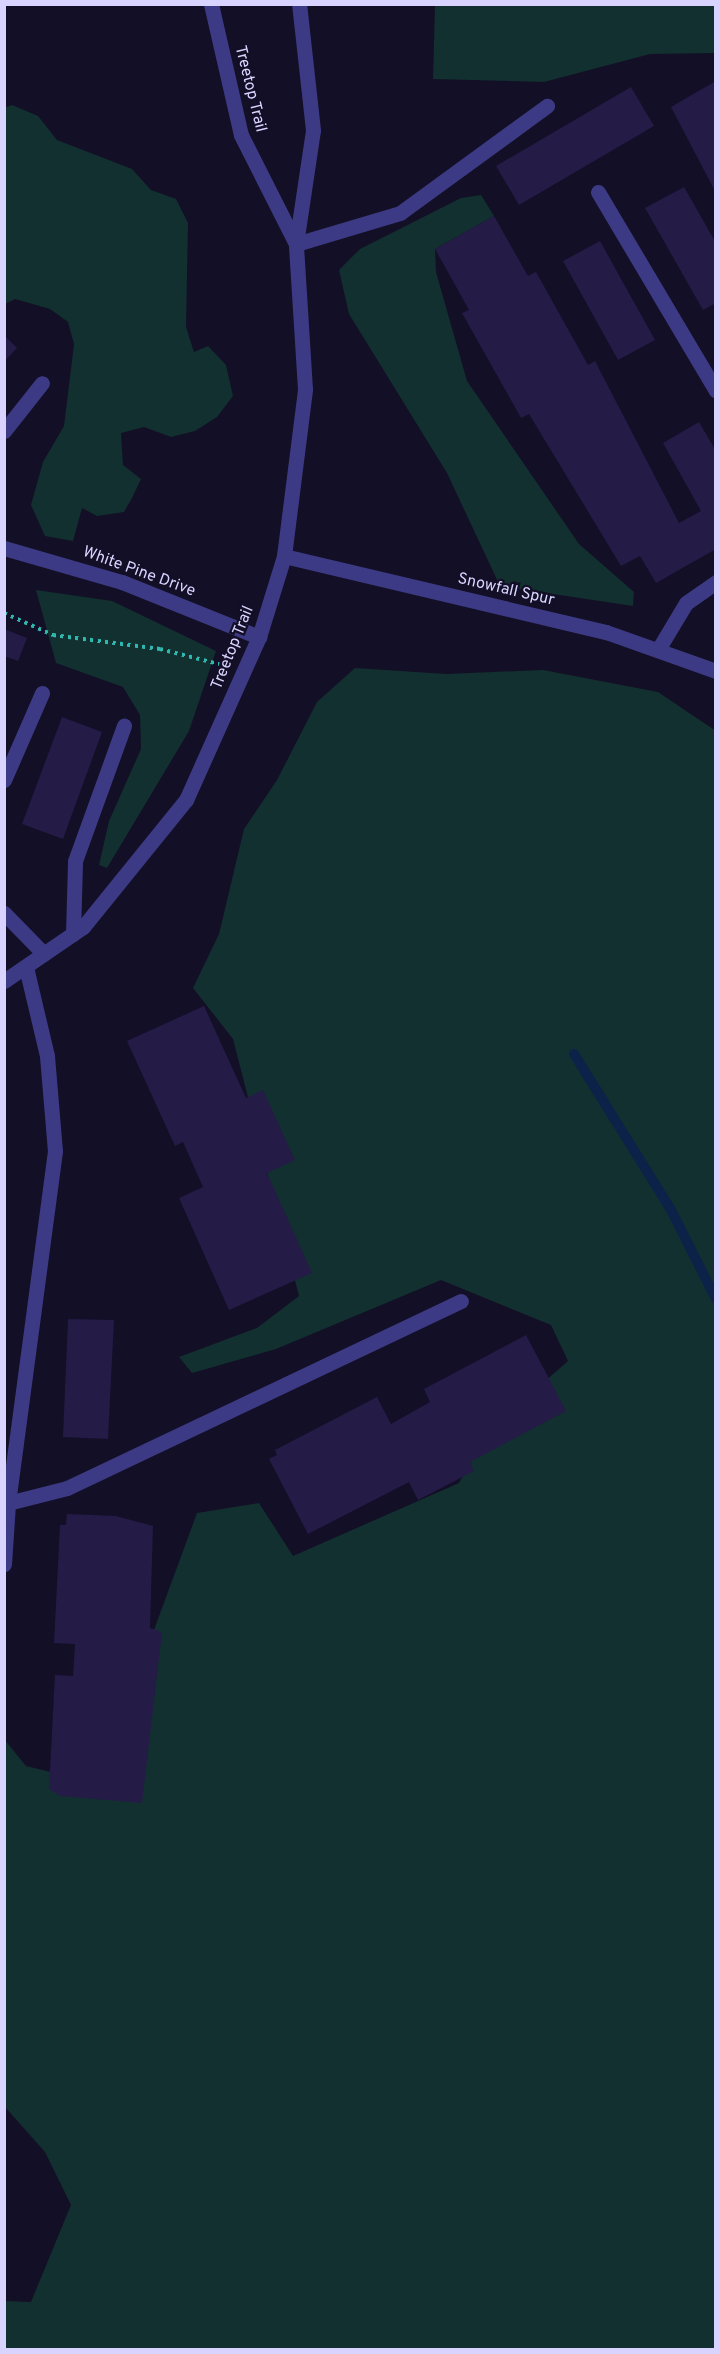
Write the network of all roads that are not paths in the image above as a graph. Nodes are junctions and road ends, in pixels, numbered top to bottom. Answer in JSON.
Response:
{"nodes":[{"id":1,"x":211,"y":4,"type":"edge"},
{"id":2,"x":299,"y":4,"type":"edge"},
{"id":3,"x":547,"y":106,"type":"dead end"},
{"id":4,"x":598,"y":192,"type":"dead end"},
{"id":5,"x":296,"y":244,"type":"junction"},
{"id":6,"x":42,"y":383,"type":"dead end"},
{"id":7,"x":716,"y":391,"type":"edge"},
{"id":8,"x":4,"y":431,"type":"edge"},
{"id":9,"x":4,"y":548,"type":"edge"},
{"id":10,"x":284,"y":556,"type":"junction"},
{"id":11,"x":716,"y":582,"type":"edge"},
{"id":12,"x":260,"y":638,"type":"junction"},
{"id":13,"x":659,"y":648,"type":"junction"},
{"id":14,"x":716,"y":671,"type":"edge"},
{"id":15,"x":42,"y":693,"type":"dead end"},
{"id":16,"x":124,"y":726,"type":"dead end"},
{"id":17,"x":4,"y":780,"type":"edge"},
{"id":18,"x":4,"y":913,"type":"edge"},
{"id":19,"x":73,"y":934,"type":"junction"},
{"id":20,"x":44,"y":954,"type":"junction"},
{"id":21,"x":26,"y":967,"type":"junction"},
{"id":22,"x":4,"y":981,"type":"edge"},
{"id":23,"x":461,"y":1301,"type":"dead end"},
{"id":24,"x":8,"y":1503,"type":"junction"},
{"id":25,"x":4,"y":1564,"type":"edge"}],
"edges":[{"from":1,"to":5,"type":"street","name":"Treetop Trail"},
{"from":2,"to":5,"type":"street","name":"Treetop Trail"},
{"from":3,"to":5,"type":"street"},
{"from":4,"to":7,"type":"street"},
{"from":5,"to":10,"type":"street","name":"Treetop Trail"},
{"from":6,"to":8,"type":"street"},
{"from":9,"to":12,"type":"street","name":"White Pine Drive"},
{"from":10,"to":12,"type":"street","name":"Treetop Trail"},
{"from":10,"to":13,"type":"street","name":"Snowfall Spur"},
{"from":11,"to":13,"type":"street"},
{"from":12,"to":19,"type":"street","name":"Treetop Trail"},
{"from":13,"to":14,"type":"street","name":"Snowfall Spur"},
{"from":15,"to":17,"type":"street"},
{"from":16,"to":19,"type":"street"},
{"from":18,"to":20,"type":"street"},
{"from":19,"to":20,"type":"street","name":"Treetop Trail"},
{"from":20,"to":21,"type":"street","name":"Treetop Trail"},
{"from":21,"to":22,"type":"street","name":"Treetop Trail"},
{"from":21,"to":24,"type":"street"},
{"from":23,"to":24,"type":"street"},
{"from":24,"to":25,"type":"street"}]}
